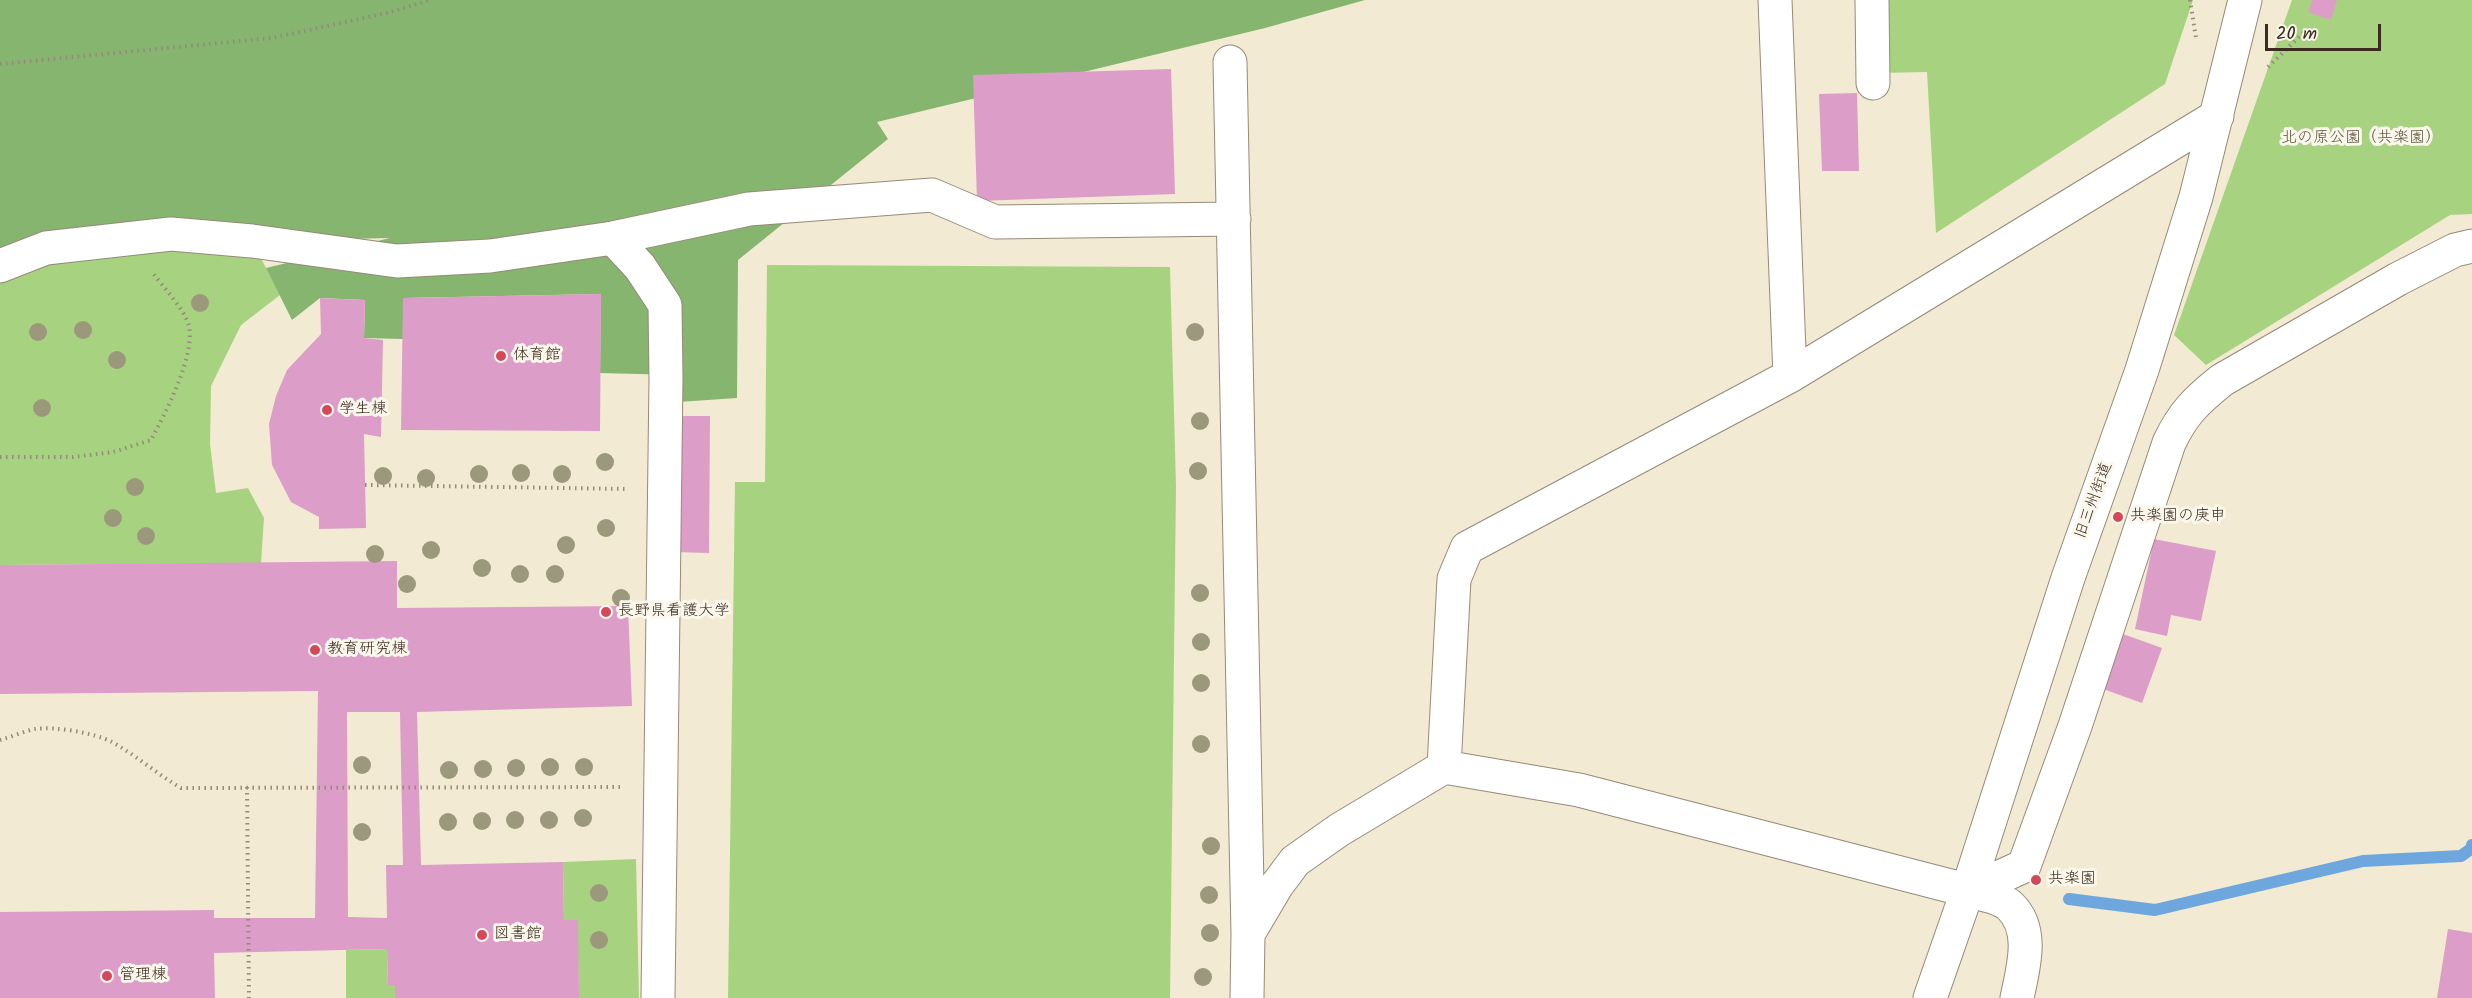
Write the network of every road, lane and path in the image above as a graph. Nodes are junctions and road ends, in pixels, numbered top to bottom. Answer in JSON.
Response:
{"nodes":[{"id":1,"x":431,"y":0,"type":"edge"},
{"id":2,"x":1775,"y":0,"type":"edge"},
{"id":3,"x":1872,"y":0,"type":"edge"},
{"id":4,"x":2245,"y":0,"type":"edge"},
{"id":5,"x":2307,"y":29,"type":"dead end"},
{"id":6,"x":1230,"y":62,"type":"dead end"},
{"id":7,"x":0,"y":64,"type":"edge"},
{"id":8,"x":2265,"y":70,"type":"dead end"},
{"id":9,"x":1873,"y":83,"type":"dead end"},
{"id":10,"x":2217,"y":116,"type":"junction"},
{"id":11,"x":1234,"y":219,"type":"junction"},
{"id":12,"x":613,"y":238,"type":"junction"},
{"id":13,"x":129,"y":239,"type":"junction"},
{"id":14,"x":2472,"y":246,"type":"edge"},
{"id":15,"x":0,"y":266,"type":"edge"},
{"id":16,"x":1790,"y":376,"type":"junction"},
{"id":17,"x":0,"y":457,"type":"edge"},
{"id":18,"x":365,"y":485,"type":"dead end"},
{"id":19,"x":665,"y":490,"type":"junction"},
{"id":20,"x":2068,"y":578,"type":"junction"},
{"id":21,"x":2118,"y":595,"type":"junction"},
{"id":22,"x":0,"y":740,"type":"edge"},
{"id":23,"x":1444,"y":767,"type":"junction"},
{"id":24,"x":659,"y":786,"type":"junction"},
{"id":25,"x":247,"y":787,"type":"junction"},
{"id":26,"x":1967,"y":892,"type":"junction"},
{"id":27,"x":1248,"y":934,"type":"junction"},
{"id":28,"x":248,"y":998,"type":"edge"},
{"id":29,"x":658,"y":998,"type":"edge"},
{"id":30,"x":1247,"y":998,"type":"edge"},
{"id":31,"x":1930,"y":998,"type":"edge"},
{"id":32,"x":2017,"y":998,"type":"edge"}],
"edges":[{"from":1,"to":7,"type":"path"},
{"from":2,"to":16,"type":"street"},
{"from":3,"to":9,"type":"street"},
{"from":4,"to":10,"type":"street","name":"旧三州街道"},
{"from":5,"to":8,"type":"path"},
{"from":6,"to":11,"type":"street"},
{"from":10,"to":16,"type":"street"},
{"from":10,"to":20,"type":"street","name":"旧三州街道"},
{"from":11,"to":12,"type":"street"},
{"from":11,"to":27,"type":"street"},
{"from":12,"to":13,"type":"street"},
{"from":12,"to":19,"type":"street"},
{"from":13,"to":15,"type":"street"},
{"from":13,"to":17,"type":"path"},
{"from":14,"to":21,"type":"street"},
{"from":16,"to":23,"type":"street"},
{"from":18,"to":19,"type":"path"},
{"from":19,"to":24,"type":"street"},
{"from":20,"to":21,"type":"street"},
{"from":20,"to":26,"type":"street","name":"旧三州街道"},
{"from":21,"to":26,"type":"street"},
{"from":22,"to":25,"type":"path"},
{"from":23,"to":26,"type":"street"},
{"from":23,"to":27,"type":"street"},
{"from":24,"to":25,"type":"path"},
{"from":24,"to":29,"type":"street"},
{"from":25,"to":28,"type":"path"},
{"from":26,"to":31,"type":"street","name":"旧三州街道"},
{"from":26,"to":32,"type":"street"},
{"from":27,"to":30,"type":"street"}]}
